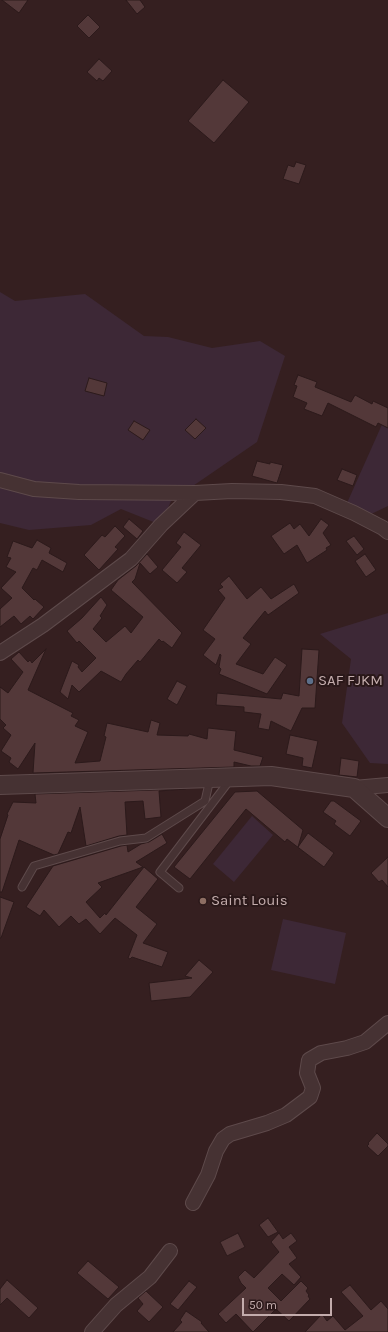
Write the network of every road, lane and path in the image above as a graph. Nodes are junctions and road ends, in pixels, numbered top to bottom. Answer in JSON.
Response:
{"nodes":[{"id":1,"x":0,"y":480,"type":"edge"},
{"id":2,"x":195,"y":493,"type":"junction"},
{"id":3,"x":388,"y":532,"type":"edge"},
{"id":4,"x":0,"y":652,"type":"edge"},
{"id":5,"x":211,"y":777,"type":"junction"},
{"id":6,"x":233,"y":777,"type":"junction"},
{"id":7,"x":0,"y":785,"type":"edge"},
{"id":8,"x":388,"y":785,"type":"edge"},
{"id":9,"x":354,"y":788,"type":"junction"},
{"id":10,"x":388,"y":818,"type":"edge"},
{"id":11,"x":22,"y":887,"type":"dead end"},
{"id":12,"x":179,"y":888,"type":"dead end"},
{"id":13,"x":388,"y":1023,"type":"edge"},
{"id":14,"x":192,"y":1203,"type":"dead end"},
{"id":15,"x":170,"y":1251,"type":"dead end"},
{"id":16,"x":92,"y":1332,"type":"edge"}],
"edges":[{"from":1,"to":2,"type":"street"},
{"from":2,"to":3,"type":"street"},
{"from":2,"to":4,"type":"street"},
{"from":5,"to":6,"type":"street"},
{"from":5,"to":7,"type":"street"},
{"from":5,"to":11,"type":"lane"},
{"from":6,"to":9,"type":"street"},
{"from":6,"to":12,"type":"lane"},
{"from":8,"to":9,"type":"street"},
{"from":9,"to":10,"type":"street"},
{"from":13,"to":14,"type":"street"},
{"from":15,"to":16,"type":"street"}]}
